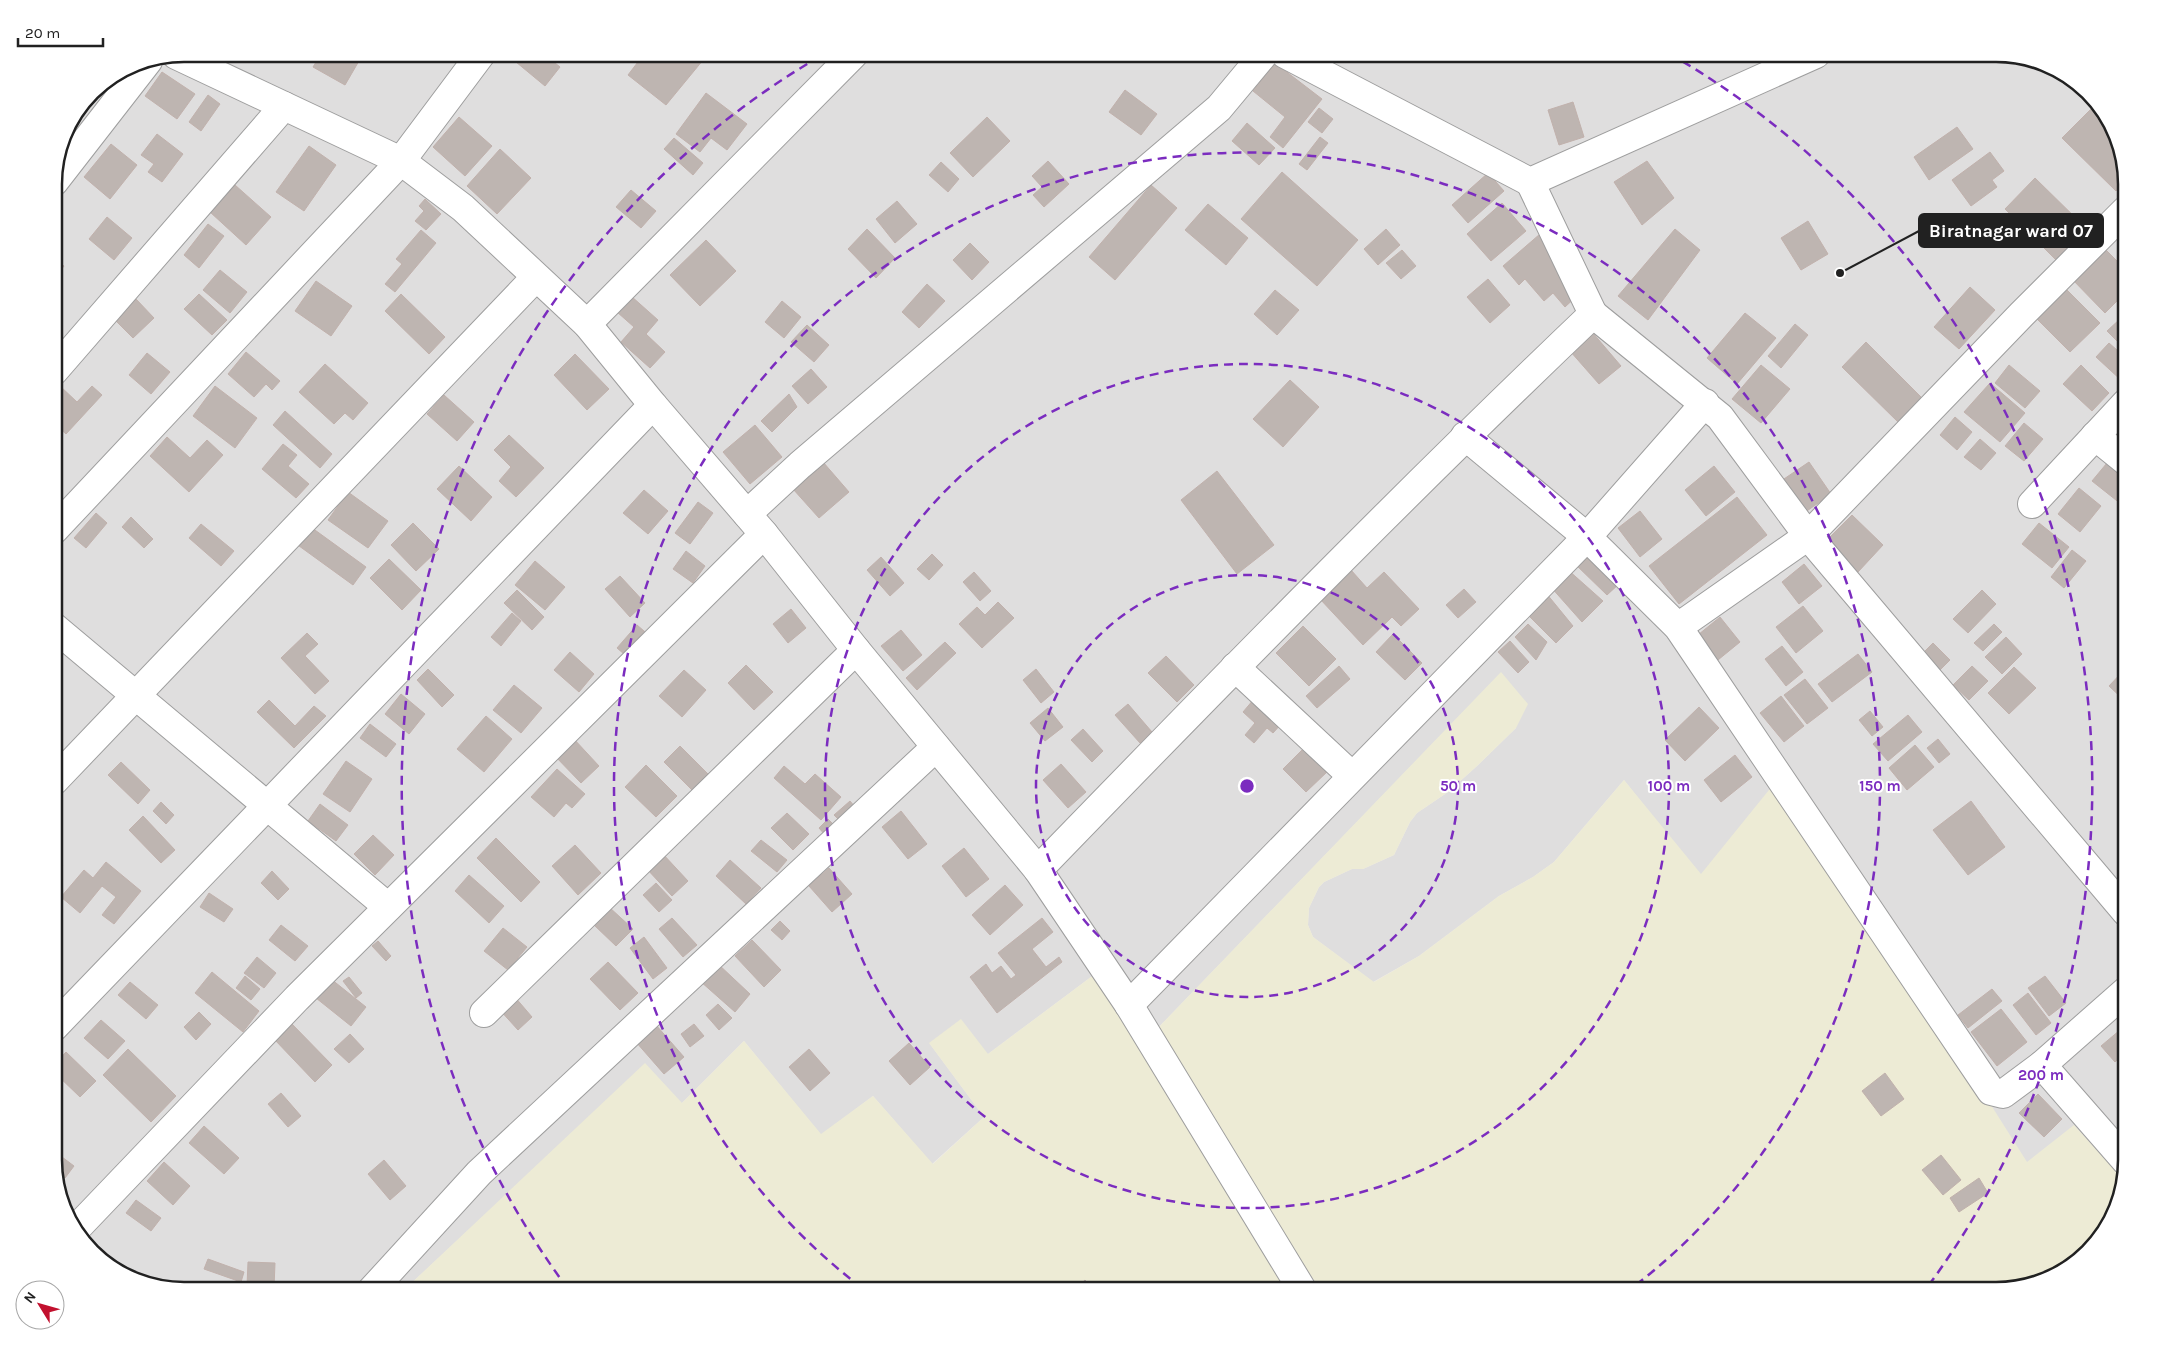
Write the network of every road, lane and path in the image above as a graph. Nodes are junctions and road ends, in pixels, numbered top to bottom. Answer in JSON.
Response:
{"nodes":[{"id":1,"x":193,"y":63,"type":"edge"},
{"id":2,"x":474,"y":63,"type":"edge"},
{"id":3,"x":845,"y":63,"type":"edge"},
{"id":4,"x":1256,"y":63,"type":"edge"},
{"id":5,"x":1302,"y":63,"type":"edge"},
{"id":6,"x":1796,"y":63,"type":"edge"},
{"id":7,"x":140,"y":71,"type":"edge"},
{"id":8,"x":284,"y":106,"type":"junction"},
{"id":9,"x":401,"y":161,"type":"junction"},
{"id":10,"x":64,"y":169,"type":"edge"},
{"id":11,"x":1530,"y":182,"type":"junction"},
{"id":12,"x":2117,"y":219,"type":"edge"},
{"id":13,"x":535,"y":278,"type":"junction"},
{"id":14,"x":1594,"y":314,"type":"junction"},
{"id":15,"x":587,"y":324,"type":"junction"},
{"id":16,"x":63,"y":361,"type":"edge"},
{"id":17,"x":1705,"y":403,"type":"junction"},
{"id":18,"x":653,"y":405,"type":"junction"},
{"id":19,"x":2117,"y":412,"type":"edge"},
{"id":20,"x":1465,"y":436,"type":"junction"},
{"id":21,"x":2095,"y":436,"type":"junction"},
{"id":22,"x":2117,"y":454,"type":"edge"},
{"id":23,"x":2032,"y":504,"type":"dead end"},
{"id":24,"x":63,"y":520,"type":"edge"},
{"id":25,"x":756,"y":524,"type":"junction"},
{"id":26,"x":1808,"y":536,"type":"junction"},
{"id":27,"x":1587,"y":537,"type":"junction"},
{"id":28,"x":1678,"y":627,"type":"junction"},
{"id":29,"x":63,"y":635,"type":"edge"},
{"id":30,"x":856,"y":650,"type":"junction"},
{"id":31,"x":1235,"y":667,"type":"junction"},
{"id":32,"x":135,"y":696,"type":"junction"},
{"id":33,"x":936,"y":747,"type":"junction"},
{"id":34,"x":63,"y":772,"type":"edge"},
{"id":35,"x":1352,"y":776,"type":"junction"},
{"id":36,"x":267,"y":806,"type":"junction"},
{"id":37,"x":1038,"y":870,"type":"junction"},
{"id":38,"x":2118,"y":902,"type":"edge"},
{"id":39,"x":388,"y":907,"type":"junction"},
{"id":40,"x":2118,"y":998,"type":"edge"},
{"id":41,"x":1128,"y":1005,"type":"junction"},
{"id":42,"x":484,"y":1013,"type":"dead end"},
{"id":43,"x":63,"y":1018,"type":"edge"},
{"id":44,"x":2042,"y":1065,"type":"junction"},
{"id":45,"x":2118,"y":1152,"type":"edge"},
{"id":46,"x":81,"y":1224,"type":"edge"},
{"id":47,"x":379,"y":1282,"type":"edge"},
{"id":48,"x":1297,"y":1282,"type":"edge"}],
"edges":[{"from":1,"to":8,"type":"street"},
{"from":2,"to":9,"type":"street"},
{"from":3,"to":15,"type":"street"},
{"from":4,"to":25,"type":"street"},
{"from":5,"to":11,"type":"street"},
{"from":6,"to":11,"type":"street"},
{"from":7,"to":10,"type":"street"},
{"from":8,"to":9,"type":"street"},
{"from":8,"to":16,"type":"street"},
{"from":9,"to":13,"type":"street"},
{"from":9,"to":24,"type":"street"},
{"from":11,"to":14,"type":"street"},
{"from":12,"to":26,"type":"street"},
{"from":13,"to":15,"type":"street"},
{"from":13,"to":32,"type":"street"},
{"from":14,"to":17,"type":"street"},
{"from":14,"to":20,"type":"street"},
{"from":15,"to":18,"type":"street"},
{"from":17,"to":26,"type":"street"},
{"from":17,"to":27,"type":"street"},
{"from":18,"to":25,"type":"street"},
{"from":18,"to":36,"type":"street"},
{"from":19,"to":21,"type":"street"},
{"from":20,"to":27,"type":"street"},
{"from":20,"to":31,"type":"street"},
{"from":21,"to":22,"type":"street"},
{"from":21,"to":23,"type":"street"},
{"from":25,"to":30,"type":"street"},
{"from":25,"to":39,"type":"street"},
{"from":26,"to":28,"type":"street"},
{"from":26,"to":38,"type":"street"},
{"from":27,"to":28,"type":"street"},
{"from":27,"to":35,"type":"street"},
{"from":28,"to":44,"type":"street"},
{"from":29,"to":32,"type":"street"},
{"from":30,"to":33,"type":"street"},
{"from":30,"to":42,"type":"street"},
{"from":31,"to":35,"type":"street"},
{"from":31,"to":37,"type":"street"},
{"from":32,"to":34,"type":"street"},
{"from":32,"to":36,"type":"street"},
{"from":33,"to":37,"type":"street"},
{"from":33,"to":47,"type":"street"},
{"from":35,"to":41,"type":"street"},
{"from":36,"to":39,"type":"street"},
{"from":36,"to":43,"type":"street"},
{"from":37,"to":41,"type":"street"},
{"from":39,"to":46,"type":"street"},
{"from":40,"to":44,"type":"street"},
{"from":41,"to":48,"type":"street"},
{"from":44,"to":45,"type":"street"}]}
